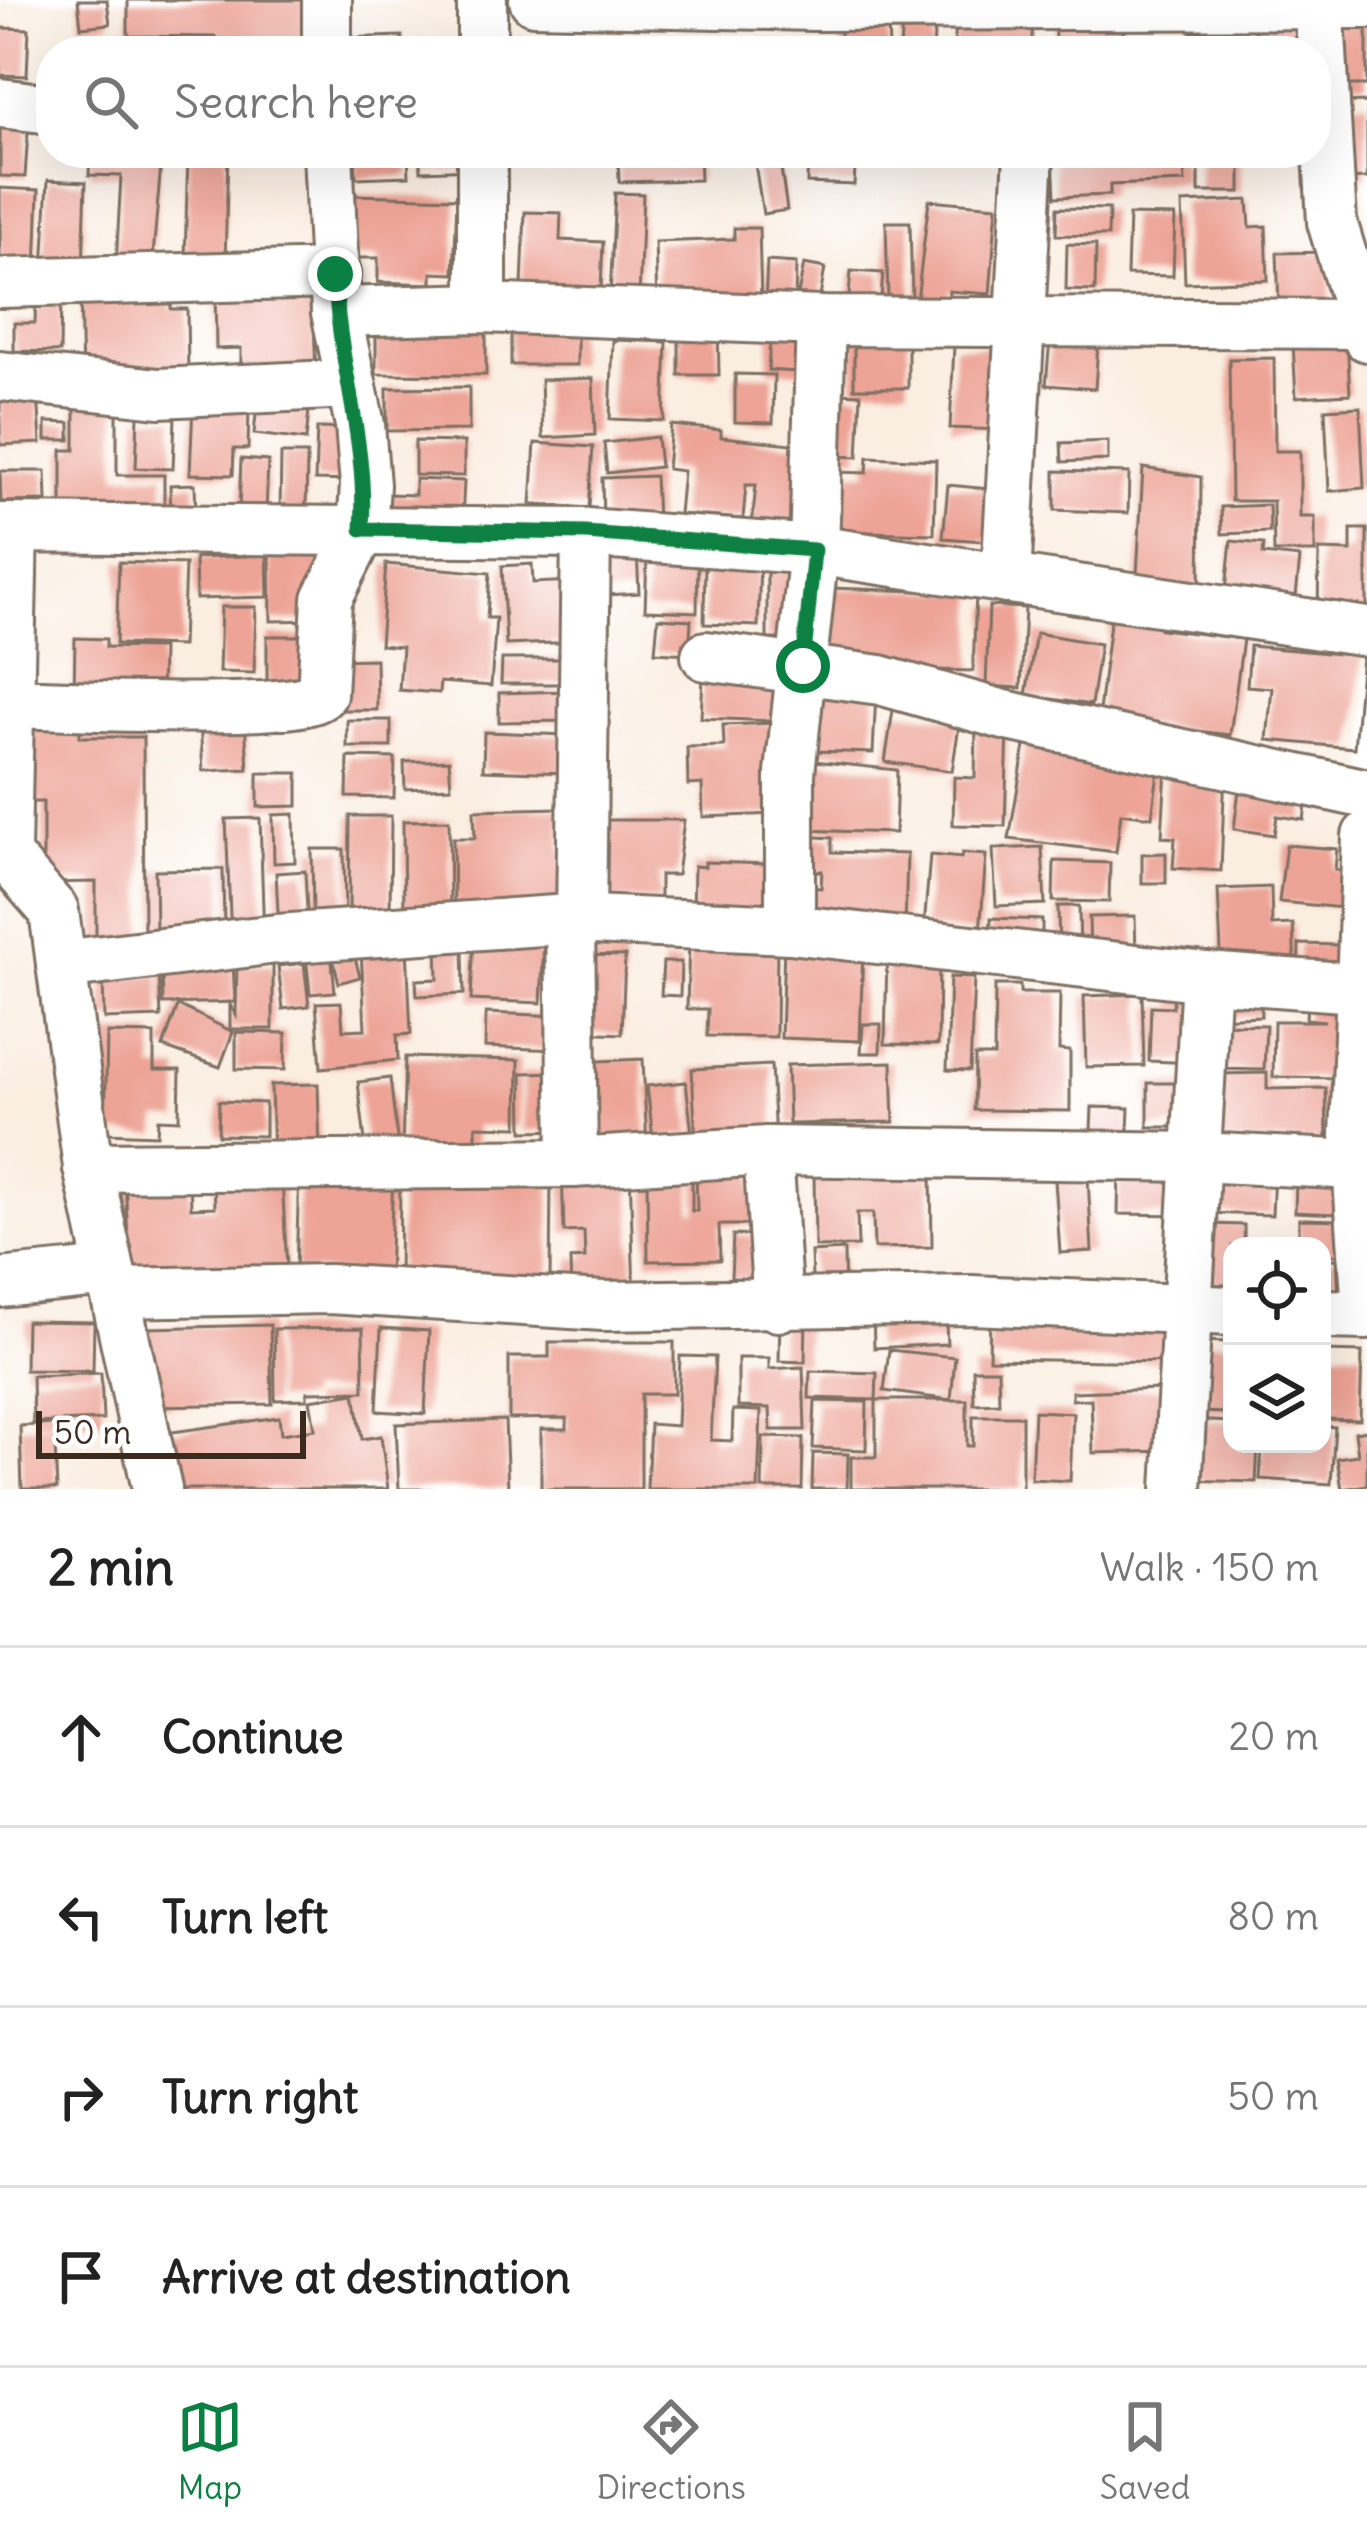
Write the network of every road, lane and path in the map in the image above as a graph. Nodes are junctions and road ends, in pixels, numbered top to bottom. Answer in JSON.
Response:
{"nodes":[{"id":1,"x":327,"y":0,"type":"edge"},
{"id":2,"x":482,"y":0,"type":"edge"},
{"id":3,"x":534,"y":0,"type":"edge"},
{"id":4,"x":1319,"y":4,"type":"edge"},
{"id":5,"x":1367,"y":4,"type":"edge"},
{"id":6,"x":1038,"y":19,"type":"edge"},
{"id":7,"x":327,"y":36,"type":"edge"},
{"id":8,"x":482,"y":36,"type":"edge"},
{"id":9,"x":1321,"y":36,"type":"edge"},
{"id":10,"x":0,"y":104,"type":"edge"},
{"id":11,"x":36,"y":108,"type":"edge"},
{"id":12,"x":329,"y":168,"type":"edge"},
{"id":13,"x":482,"y":168,"type":"edge"},
{"id":14,"x":1029,"y":168,"type":"edge"},
{"id":15,"x":1329,"y":168,"type":"edge"},
{"id":16,"x":0,"y":283,"type":"edge"},
{"id":17,"x":336,"y":293,"type":"junction"},
{"id":18,"x":482,"y":308,"type":"junction"},
{"id":19,"x":1019,"y":320,"type":"junction"},
{"id":20,"x":820,"y":321,"type":"junction"},
{"id":21,"x":1366,"y":324,"type":"edge"},
{"id":22,"x":1367,"y":337,"type":"edge"},
{"id":23,"x":0,"y":376,"type":"edge"},
{"id":24,"x":351,"y":384,"type":"junction"},
{"id":25,"x":7,"y":528,"type":"edge"},
{"id":26,"x":362,"y":529,"type":"junction"},
{"id":27,"x":586,"y":533,"type":"junction"},
{"id":28,"x":814,"y":550,"type":"junction"},
{"id":29,"x":1006,"y":579,"type":"junction"},
{"id":30,"x":1367,"y":632,"type":"edge"},
{"id":31,"x":706,"y":656,"type":"dead end"},
{"id":32,"x":803,"y":666,"type":"junction"},
{"id":33,"x":9,"y":703,"type":"junction"},
{"id":34,"x":1367,"y":794,"type":"edge"},
{"id":35,"x":1367,"y":836,"type":"edge"},
{"id":36,"x":3,"y":851,"type":"edge"},
{"id":37,"x":575,"y":920,"type":"junction"},
{"id":38,"x":790,"y":929,"type":"junction"},
{"id":39,"x":61,"y":965,"type":"junction"},
{"id":40,"x":1206,"y":977,"type":"junction"},
{"id":41,"x":1362,"y":992,"type":"edge"},
{"id":42,"x":768,"y":1150,"type":"junction"},
{"id":43,"x":1198,"y":1157,"type":"junction"},
{"id":44,"x":573,"y":1162,"type":"junction"},
{"id":45,"x":1356,"y":1166,"type":"junction"},
{"id":46,"x":88,"y":1167,"type":"junction"},
{"id":47,"x":112,"y":1282,"type":"junction"},
{"id":48,"x":0,"y":1283,"type":"edge"},
{"id":49,"x":778,"y":1307,"type":"junction"},
{"id":50,"x":1211,"y":1310,"type":"edge"},
{"id":51,"x":1367,"y":1313,"type":"edge"},
{"id":52,"x":1331,"y":1314,"type":"edge"},
{"id":53,"x":157,"y":1489,"type":"edge"},
{"id":54,"x":1177,"y":1489,"type":"edge"}],
"edges":[{"from":1,"to":7,"type":"street"},
{"from":2,"to":8,"type":"street"},
{"from":3,"to":6,"type":"street"},
{"from":4,"to":5,"type":"street"},
{"from":4,"to":6,"type":"street"},
{"from":4,"to":9,"type":"street"},
{"from":10,"to":11,"type":"street"},
{"from":12,"to":17,"type":"street"},
{"from":13,"to":18,"type":"street"},
{"from":14,"to":19,"type":"street"},
{"from":15,"to":21,"type":"street"},
{"from":16,"to":17,"type":"street"},
{"from":17,"to":18,"type":"street"},
{"from":17,"to":24,"type":"street"},
{"from":18,"to":20,"type":"street"},
{"from":19,"to":20,"type":"street"},
{"from":19,"to":21,"type":"street"},
{"from":19,"to":29,"type":"street"},
{"from":20,"to":28,"type":"street"},
{"from":21,"to":22,"type":"street"},
{"from":23,"to":24,"type":"street"},
{"from":24,"to":26,"type":"street"},
{"from":25,"to":26,"type":"street"},
{"from":25,"to":33,"type":"street"},
{"from":26,"to":27,"type":"street"},
{"from":26,"to":33,"type":"street"},
{"from":27,"to":28,"type":"street"},
{"from":27,"to":37,"type":"street"},
{"from":28,"to":29,"type":"street"},
{"from":28,"to":32,"type":"street"},
{"from":29,"to":30,"type":"street"},
{"from":31,"to":32,"type":"street"},
{"from":32,"to":34,"type":"street"},
{"from":32,"to":38,"type":"street"},
{"from":33,"to":36,"type":"street"},
{"from":35,"to":41,"type":"street"},
{"from":36,"to":39,"type":"street"},
{"from":37,"to":38,"type":"street"},
{"from":37,"to":39,"type":"street"},
{"from":37,"to":44,"type":"street"},
{"from":38,"to":40,"type":"street"},
{"from":39,"to":46,"type":"street"},
{"from":40,"to":41,"type":"street"},
{"from":40,"to":43,"type":"street"},
{"from":41,"to":45,"type":"street"},
{"from":42,"to":43,"type":"street"},
{"from":42,"to":44,"type":"street"},
{"from":42,"to":49,"type":"street"},
{"from":43,"to":45,"type":"street"},
{"from":43,"to":50,"type":"street"},
{"from":44,"to":46,"type":"street"},
{"from":45,"to":51,"type":"street"},
{"from":46,"to":47,"type":"street"},
{"from":47,"to":48,"type":"street"},
{"from":47,"to":49,"type":"street"},
{"from":47,"to":53,"type":"street"},
{"from":49,"to":50,"type":"street"},
{"from":50,"to":54,"type":"street"},
{"from":51,"to":52,"type":"street"}]}
